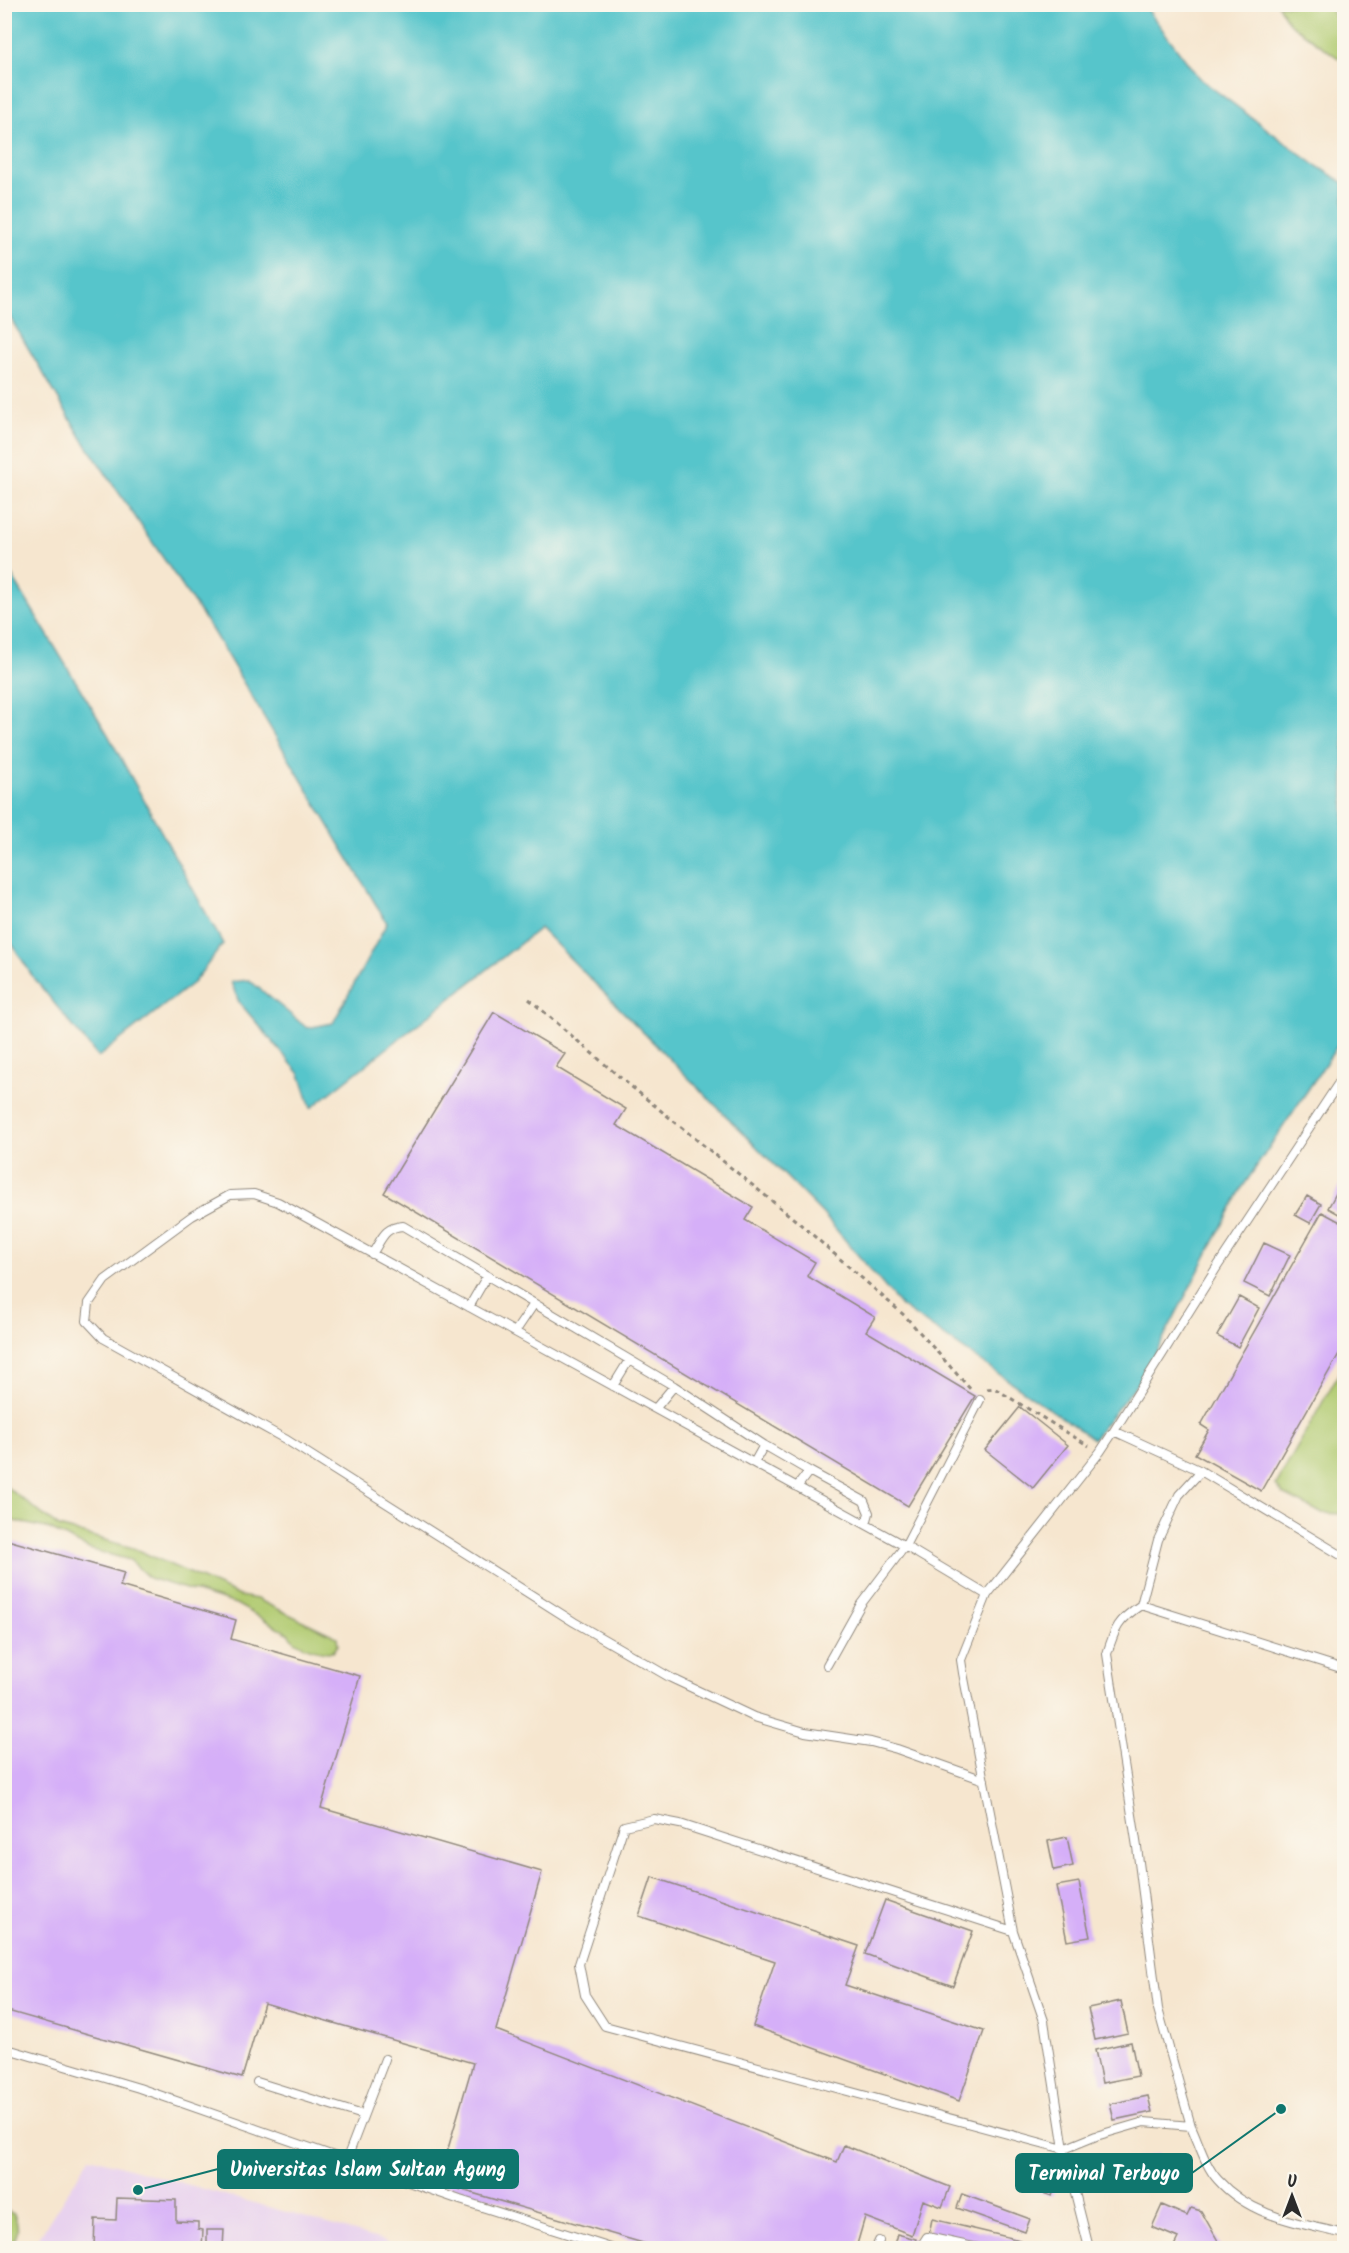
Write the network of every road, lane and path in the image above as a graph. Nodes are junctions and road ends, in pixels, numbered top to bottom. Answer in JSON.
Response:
{"nodes":[{"id":1,"x":529,"y":999,"type":"dead end"},
{"id":2,"x":1344,"y":1075,"type":"edge"},
{"id":3,"x":372,"y":1254,"type":"junction"},
{"id":4,"x":487,"y":1276,"type":"junction"},
{"id":5,"x":534,"y":1304,"type":"junction"},
{"id":6,"x":469,"y":1307,"type":"junction"},
{"id":7,"x":515,"y":1332,"type":"junction"},
{"id":8,"x":629,"y":1360,"type":"junction"},
{"id":9,"x":613,"y":1386,"type":"junction"},
{"id":10,"x":674,"y":1386,"type":"junction"},
{"id":11,"x":980,"y":1400,"type":"junction"},
{"id":12,"x":655,"y":1409,"type":"junction"},
{"id":13,"x":1114,"y":1431,"type":"junction"},
{"id":14,"x":764,"y":1445,"type":"junction"},
{"id":15,"x":1100,"y":1452,"type":"junction"},
{"id":16,"x":754,"y":1463,"type":"junction"},
{"id":17,"x":809,"y":1471,"type":"junction"},
{"id":18,"x":1201,"y":1472,"type":"junction"},
{"id":19,"x":797,"y":1486,"type":"junction"},
{"id":20,"x":866,"y":1524,"type":"junction"},
{"id":21,"x":905,"y":1546,"type":"junction"},
{"id":22,"x":1344,"y":1557,"type":"edge"},
{"id":23,"x":987,"y":1595,"type":"junction"},
{"id":24,"x":1141,"y":1605,"type":"junction"},
{"id":25,"x":827,"y":1665,"type":"dead end"},
{"id":26,"x":1344,"y":1669,"type":"edge"},
{"id":27,"x":984,"y":1780,"type":"junction"},
{"id":28,"x":1013,"y":1931,"type":"junction"},
{"id":29,"x":4,"y":2048,"type":"edge"},
{"id":30,"x":384,"y":2059,"type":"dead end"},
{"id":31,"x":258,"y":2082,"type":"dead end"},
{"id":32,"x":363,"y":2115,"type":"junction"},
{"id":33,"x":1191,"y":2126,"type":"junction"},
{"id":34,"x":1064,"y":2149,"type":"junction"},
{"id":35,"x":346,"y":2161,"type":"junction"},
{"id":36,"x":1344,"y":2234,"type":"edge"},
{"id":37,"x":611,"y":2248,"type":"edge"},
{"id":38,"x":920,"y":2248,"type":"edge"},
{"id":39,"x":978,"y":2248,"type":"edge"},
{"id":40,"x":1089,"y":2248,"type":"edge"}],
"edges":[{"from":1,"to":11,"type":"path"},
{"from":2,"to":13,"type":"lane"},
{"from":3,"to":4,"type":"lane"},
{"from":3,"to":6,"type":"lane"},
{"from":3,"to":27,"type":"lane"},
{"from":4,"to":5,"type":"lane"},
{"from":4,"to":6,"type":"lane"},
{"from":5,"to":7,"type":"lane"},
{"from":5,"to":8,"type":"lane"},
{"from":6,"to":7,"type":"lane"},
{"from":7,"to":9,"type":"lane"},
{"from":8,"to":9,"type":"lane"},
{"from":8,"to":10,"type":"lane"},
{"from":9,"to":12,"type":"lane"},
{"from":10,"to":12,"type":"lane"},
{"from":10,"to":14,"type":"lane"},
{"from":11,"to":15,"type":"path"},
{"from":11,"to":21,"type":"lane"},
{"from":12,"to":16,"type":"lane"},
{"from":13,"to":15,"type":"lane"},
{"from":13,"to":18,"type":"lane"},
{"from":14,"to":16,"type":"lane"},
{"from":14,"to":17,"type":"lane"},
{"from":15,"to":23,"type":"lane"},
{"from":16,"to":19,"type":"lane"},
{"from":17,"to":19,"type":"lane"},
{"from":17,"to":20,"type":"lane"},
{"from":18,"to":22,"type":"lane"},
{"from":18,"to":24,"type":"lane"},
{"from":19,"to":20,"type":"lane"},
{"from":20,"to":21,"type":"lane"},
{"from":21,"to":23,"type":"lane"},
{"from":21,"to":25,"type":"lane"},
{"from":23,"to":27,"type":"lane"},
{"from":24,"to":26,"type":"lane"},
{"from":24,"to":33,"type":"lane"},
{"from":27,"to":28,"type":"lane"},
{"from":28,"to":34,"type":"lane"},
{"from":28,"to":34,"type":"lane"},
{"from":29,"to":35,"type":"lane"},
{"from":30,"to":32,"type":"lane"},
{"from":31,"to":32,"type":"lane"},
{"from":32,"to":35,"type":"lane"},
{"from":33,"to":34,"type":"lane"},
{"from":33,"to":36,"type":"lane"},
{"from":34,"to":40,"type":"lane"},
{"from":35,"to":37,"type":"lane"},
{"from":38,"to":39,"type":"lane"}]}
